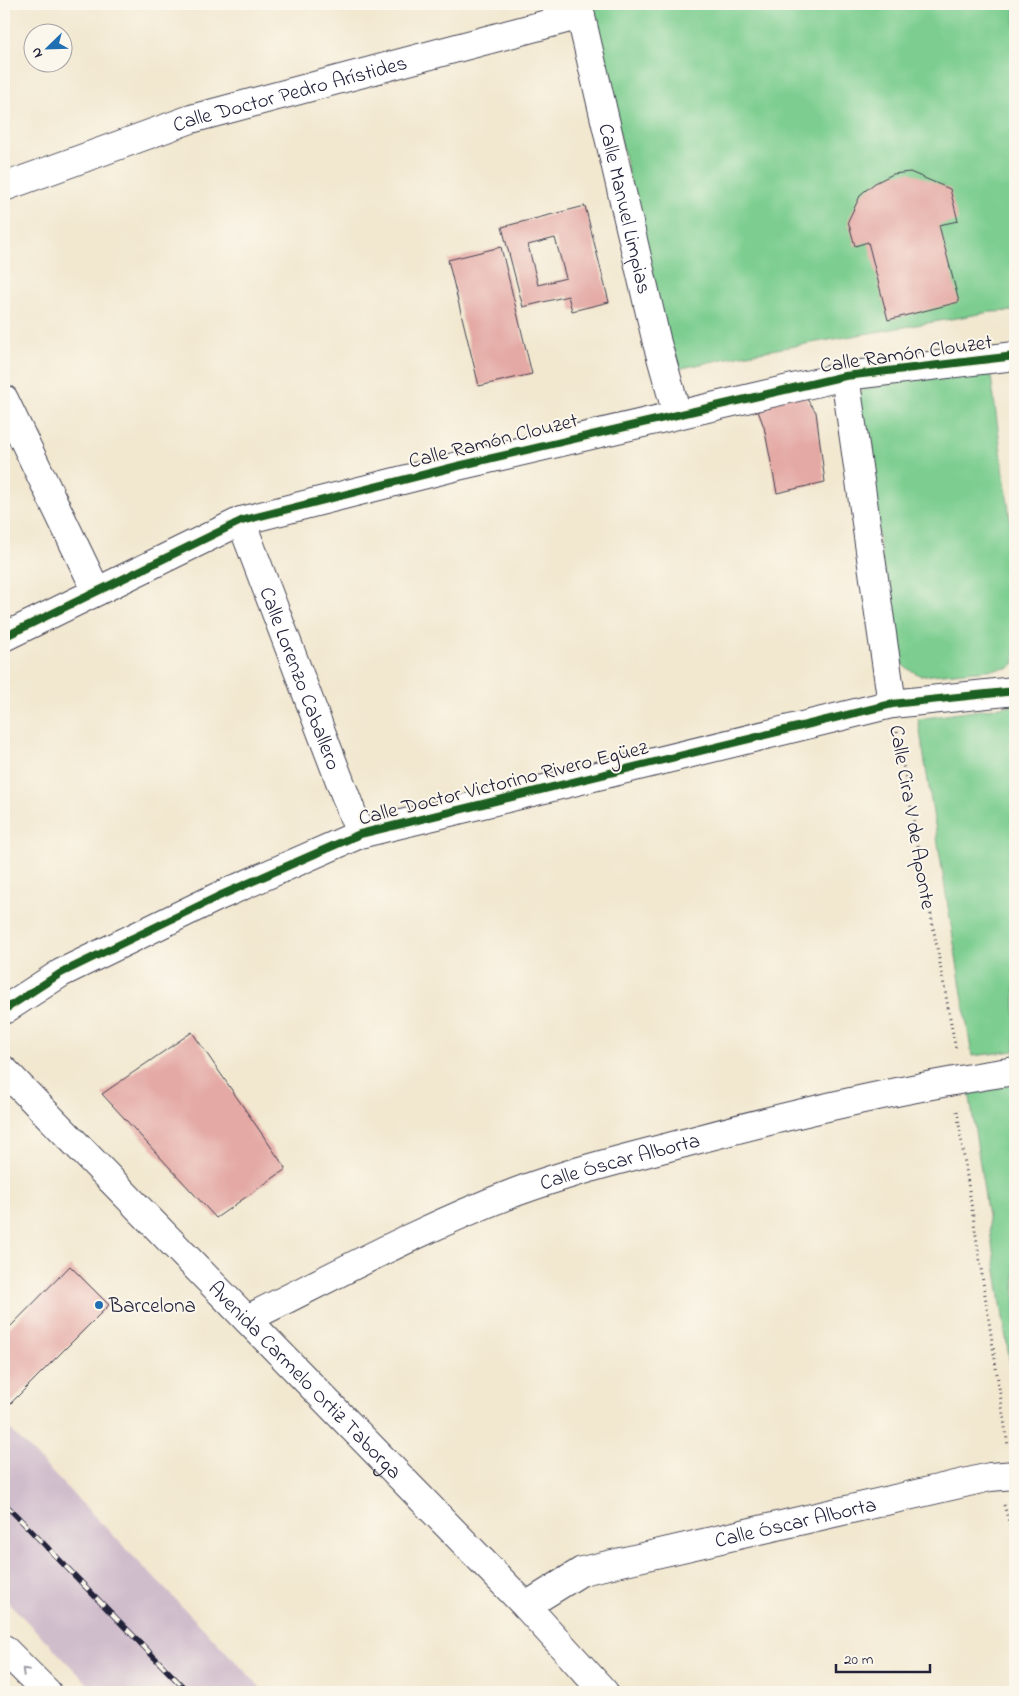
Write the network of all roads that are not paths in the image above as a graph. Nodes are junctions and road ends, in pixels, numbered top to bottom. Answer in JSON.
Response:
{"nodes":[{"id":1,"x":579,"y":9,"type":"edge"},
{"id":2,"x":4,"y":187,"type":"edge"},
{"id":3,"x":1015,"y":356,"type":"edge"},
{"id":4,"x":844,"y":376,"type":"junction"},
{"id":5,"x":4,"y":399,"type":"edge"},
{"id":6,"x":677,"y":414,"type":"junction"},
{"id":7,"x":241,"y":521,"type":"junction"},
{"id":8,"x":96,"y":590,"type":"junction"},
{"id":9,"x":4,"y":636,"type":"edge"},
{"id":10,"x":1015,"y":691,"type":"edge"},
{"id":11,"x":892,"y":704,"type":"junction"},
{"id":12,"x":360,"y":834,"type":"junction"},
{"id":13,"x":4,"y":1010,"type":"edge"},
{"id":14,"x":4,"y":1070,"type":"edge"},
{"id":15,"x":1015,"y":1071,"type":"edge"},
{"id":16,"x":247,"y":1319,"type":"junction"},
{"id":17,"x":1006,"y":1476,"type":"edge"},
{"id":18,"x":526,"y":1606,"type":"junction"},
{"id":19,"x":4,"y":1649,"type":"edge"},
{"id":20,"x":47,"y":1692,"type":"edge"},
{"id":21,"x":604,"y":1692,"type":"edge"}],
"edges":[{"from":1,"to":2,"type":"street","name":"Calle Doctor Pedro Arístides"},
{"from":1,"to":6,"type":"street","name":"Calle Manuel Limpias"},
{"from":3,"to":4,"type":"street","name":"Calle Ramón Clouzet"},
{"from":4,"to":6,"type":"street","name":"Calle Ramón Clouzet"},
{"from":4,"to":11,"type":"street","name":"Calle Cira V de Aponte"},
{"from":5,"to":8,"type":"street"},
{"from":6,"to":7,"type":"street","name":"Calle Ramón Clouzet"},
{"from":7,"to":8,"type":"street","name":"Calle Ramón Clouzet"},
{"from":7,"to":12,"type":"street","name":"Calle Lorenzo Caballero"},
{"from":8,"to":9,"type":"street","name":"Calle Ramón Clouzet"},
{"from":10,"to":11,"type":"street","name":"Calle Doctor Victorino Rivero Egüez"},
{"from":11,"to":12,"type":"street","name":"Calle Doctor Victorino Rivero Egüez"},
{"from":12,"to":13,"type":"street","name":"Calle Doctor Victorino Rivero Egüez"},
{"from":14,"to":16,"type":"street","name":"Avenida Carmelo Ortiz Taborga"},
{"from":15,"to":16,"type":"street","name":"Calle Óscar Alborta"},
{"from":16,"to":18,"type":"street","name":"Avenida Carmelo Ortiz Taborga"},
{"from":17,"to":18,"type":"street","name":"Calle Óscar Alborta"},
{"from":18,"to":21,"type":"street","name":"Avenida Carmelo Ortiz Taborga"},
{"from":20,"to":19,"type":"street","one_way":true}]}
